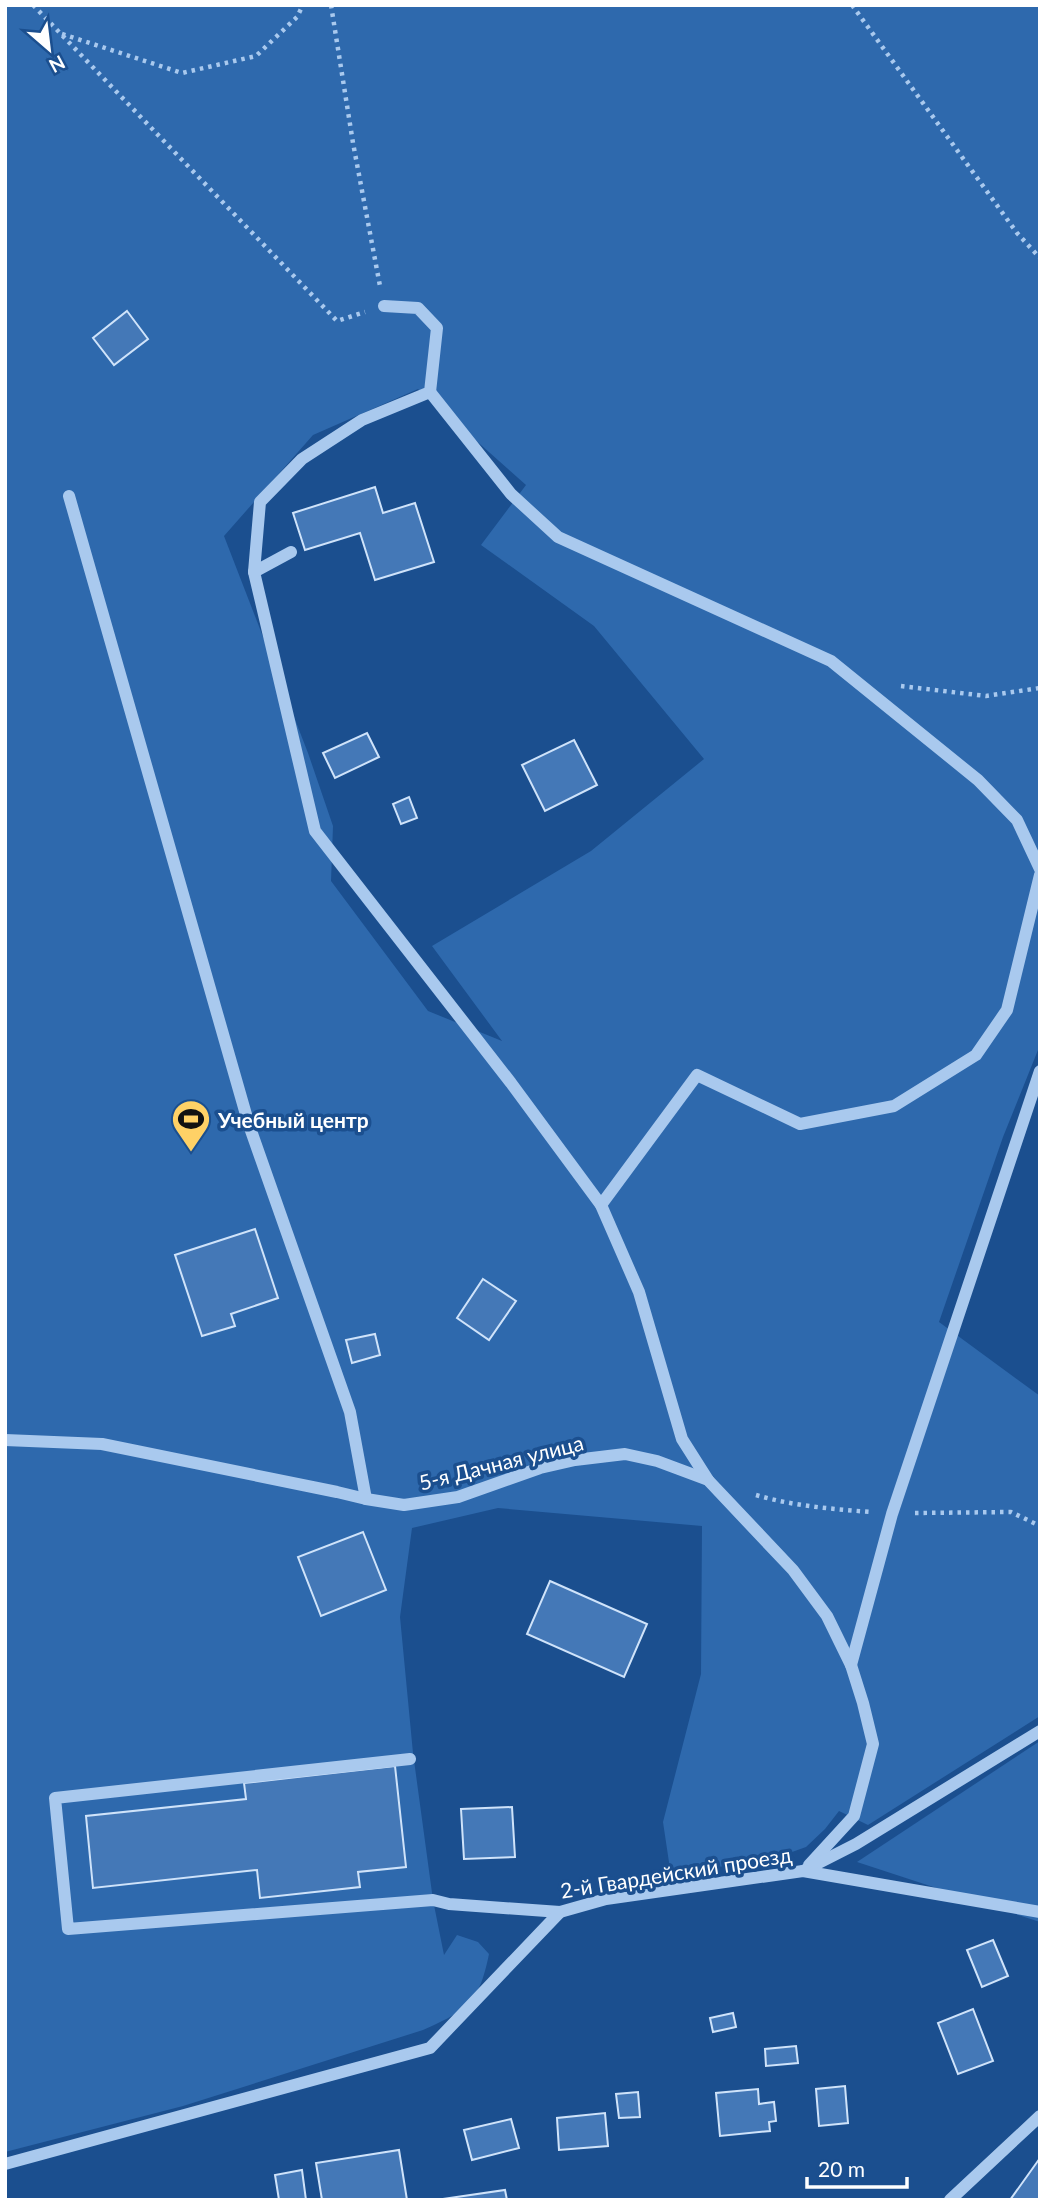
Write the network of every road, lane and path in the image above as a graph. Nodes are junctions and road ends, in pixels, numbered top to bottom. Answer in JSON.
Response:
{"nodes":[{"id":1,"x":33,"y":5,"type":"edge"},
{"id":2,"x":303,"y":5,"type":"edge"},
{"id":3,"x":331,"y":5,"type":"edge"},
{"id":4,"x":852,"y":5,"type":"edge"},
{"id":5,"x":59,"y":33,"type":"junction"},
{"id":6,"x":1040,"y":258,"type":"edge"},
{"id":7,"x":384,"y":306,"type":"junction"},
{"id":8,"x":430,"y":392,"type":"junction"},
{"id":9,"x":69,"y":496,"type":"dead end"},
{"id":10,"x":290,"y":552,"type":"dead end"},
{"id":11,"x":254,"y":572,"type":"junction"},
{"id":12,"x":894,"y":685,"type":"dead end"},
{"id":13,"x":1040,"y":688,"type":"edge"},
{"id":14,"x":1040,"y":869,"type":"edge"},
{"id":15,"x":1040,"y":875,"type":"edge"},
{"id":16,"x":1040,"y":1071,"type":"edge"},
{"id":17,"x":601,"y":1205,"type":"junction"},
{"id":18,"x":5,"y":1440,"type":"edge"},
{"id":19,"x":708,"y":1480,"type":"junction"},
{"id":20,"x":366,"y":1499,"type":"junction"},
{"id":21,"x":851,"y":1665,"type":"junction"},
{"id":22,"x":1040,"y":1731,"type":"edge"},
{"id":23,"x":410,"y":1759,"type":"dead end"},
{"id":24,"x":803,"y":1871,"type":"junction"},
{"id":25,"x":560,"y":1912,"type":"junction"},
{"id":26,"x":1040,"y":1912,"type":"edge"},
{"id":27,"x":1040,"y":2116,"type":"edge"},
{"id":28,"x":5,"y":2164,"type":"edge"},
{"id":29,"x":950,"y":2200,"type":"edge"}],
"edges":[{"from":1,"to":5,"type":"path"},
{"from":2,"to":5,"type":"path"},
{"from":3,"to":7,"type":"path"},
{"from":4,"to":6,"type":"path"},
{"from":5,"to":7,"type":"path"},
{"from":7,"to":8,"type":"street"},
{"from":8,"to":11,"type":"street"},
{"from":8,"to":14,"type":"street"},
{"from":9,"to":20,"type":"street"},
{"from":10,"to":11,"type":"street"},
{"from":11,"to":17,"type":"street"},
{"from":12,"to":13,"type":"path"},
{"from":15,"to":17,"type":"street"},
{"from":16,"to":21,"type":"street"},
{"from":17,"to":19,"type":"street"},
{"from":18,"to":20,"type":"street","name":"5-я Дачная улица"},
{"from":19,"to":20,"type":"street","name":"5-я Дачная улица"},
{"from":19,"to":21,"type":"street","name":"5-я Дачная улица"},
{"from":21,"to":24,"type":"street","name":"5-я Дачная улица"},
{"from":22,"to":24,"type":"street","name":"2-й Гвардейский проезд"},
{"from":23,"to":25,"type":"street","name":"2-й Гвардейский проезд"},
{"from":24,"to":25,"type":"street","name":"2-й Гвардейский проезд"},
{"from":24,"to":26,"type":"street"},
{"from":25,"to":28,"type":"street"},
{"from":27,"to":29,"type":"street"}]}
